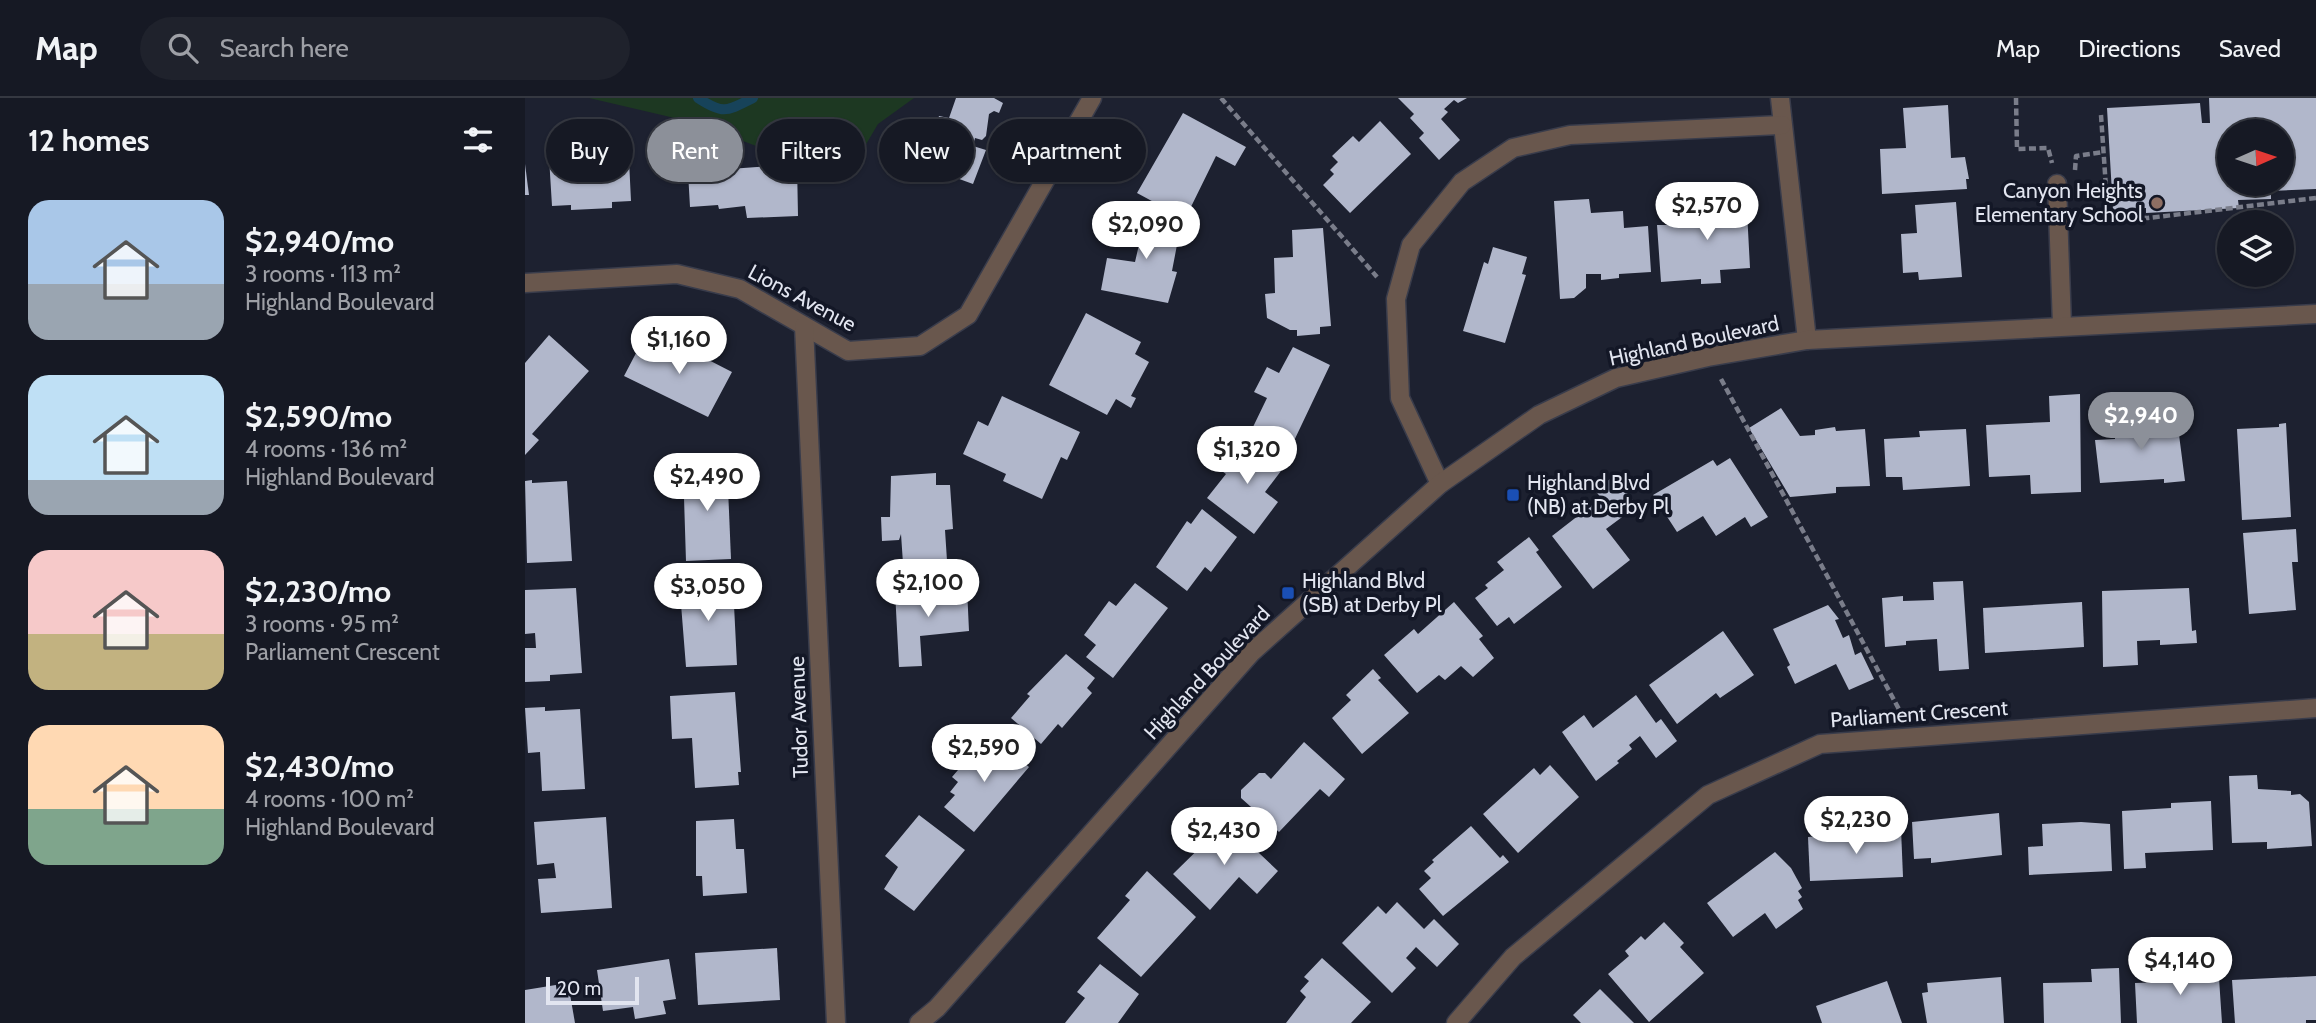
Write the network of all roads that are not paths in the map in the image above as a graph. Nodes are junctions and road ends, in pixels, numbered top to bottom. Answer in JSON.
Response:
{"nodes":[{"id":1,"x":1092,"y":98,"type":"edge"},
{"id":2,"x":1780,"y":98,"type":"edge"},
{"id":3,"x":1781,"y":125,"type":"junction"},
{"id":4,"x":2057,"y":184,"type":"road end"},
{"id":5,"x":525,"y":283,"type":"edge"},
{"id":6,"x":2316,"y":314,"type":"edge"},
{"id":7,"x":2062,"y":325,"type":"junction"},
{"id":8,"x":804,"y":326,"type":"junction"},
{"id":9,"x":1807,"y":340,"type":"junction"},
{"id":10,"x":1440,"y":484,"type":"junction"},
{"id":11,"x":2316,"y":708,"type":"edge"},
{"id":12,"x":836,"y":1023,"type":"edge"},
{"id":13,"x":919,"y":1023,"type":"edge"},
{"id":14,"x":1456,"y":1023,"type":"edge"}],
"edges":[{"from":1,"to":8,"type":"street","name":"Lions Avenue"},
{"from":2,"to":3,"type":"street"},
{"from":3,"to":9,"type":"street"},
{"from":3,"to":10,"type":"street"},
{"from":4,"to":7,"type":"street"},
{"from":5,"to":8,"type":"street","name":"Lions Avenue"},
{"from":6,"to":7,"type":"street","name":"Highland Boulevard"},
{"from":7,"to":9,"type":"street","name":"Highland Boulevard"},
{"from":8,"to":12,"type":"street","name":"Tudor Avenue"},
{"from":9,"to":10,"type":"street","name":"Highland Boulevard"},
{"from":10,"to":13,"type":"street","name":"Highland Boulevard"},
{"from":11,"to":14,"type":"street","name":"Parliament Crescent"}]}
